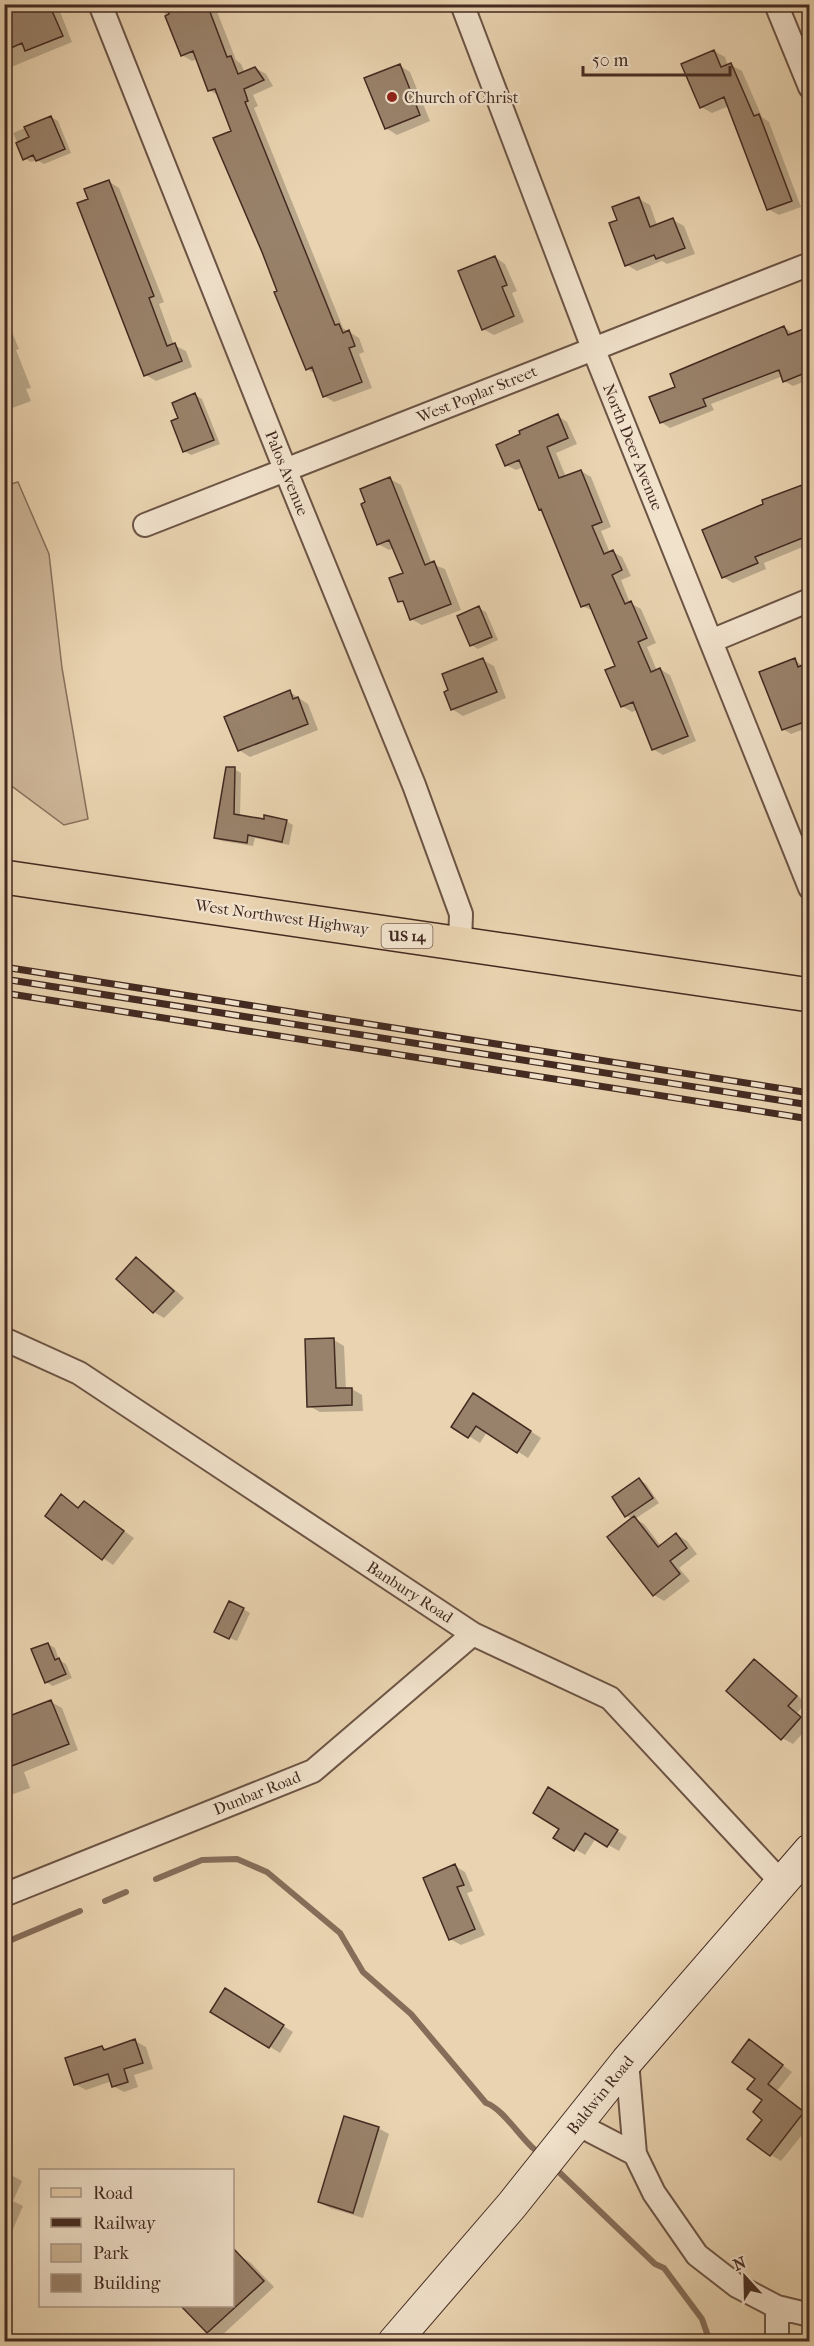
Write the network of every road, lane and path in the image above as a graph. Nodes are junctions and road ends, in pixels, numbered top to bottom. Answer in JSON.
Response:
{"nodes":[{"id":1,"x":100,"y":4,"type":"edge"},
{"id":2,"x":462,"y":4,"type":"edge"},
{"id":3,"x":776,"y":4,"type":"edge"},
{"id":4,"x":810,"y":87,"type":"edge"},
{"id":5,"x":810,"y":264,"type":"edge"},
{"id":6,"x":592,"y":348,"type":"junction"},
{"id":7,"x":285,"y":470,"type":"junction"},
{"id":8,"x":145,"y":525,"type":"dead end"},
{"id":9,"x":810,"y":600,"type":"edge"},
{"id":10,"x":711,"y":641,"type":"junction"},
{"id":11,"x":4,"y":877,"type":"edge"},
{"id":12,"x":810,"y":888,"type":"edge"},
{"id":13,"x":460,"y":944,"type":"junction"},
{"id":14,"x":810,"y":995,"type":"edge"},
{"id":15,"x":4,"y":1339,"type":"edge"},
{"id":16,"x":474,"y":1634,"type":"junction"},
{"id":17,"x":810,"y":1850,"type":"edge"},
{"id":18,"x":782,"y":1883,"type":"junction"},
{"id":19,"x":4,"y":1895,"type":"edge"},
{"id":20,"x":627,"y":2061,"type":"junction"},
{"id":21,"x":577,"y":2124,"type":"junction"},
{"id":22,"x":635,"y":2154,"type":"junction"},
{"id":23,"x":777,"y":2307,"type":"junction"},
{"id":24,"x":810,"y":2315,"type":"edge"},
{"id":25,"x":394,"y":2342,"type":"edge"},
{"id":26,"x":777,"y":2342,"type":"edge"}],
"edges":[{"from":1,"to":7,"type":"street","name":"Palos Avenue"},
{"from":2,"to":6,"type":"street","name":"North Deer Avenue"},
{"from":3,"to":4,"type":"street"},
{"from":5,"to":6,"type":"street","name":"West Poplar Street"},
{"from":6,"to":7,"type":"street","name":"West Poplar Street"},
{"from":6,"to":10,"type":"street","name":"North Deer Avenue"},
{"from":7,"to":8,"type":"street","name":"West Poplar Street"},
{"from":7,"to":13,"type":"street","name":"Palos Avenue"},
{"from":9,"to":10,"type":"street"},
{"from":10,"to":12,"type":"street","name":"North Deer Avenue"},
{"from":11,"to":13,"type":"main road","name":"West Northwest Highway","number":"US 14"},
{"from":13,"to":14,"type":"main road","name":"West Northwest Highway","number":"US 14"},
{"from":15,"to":16,"type":"street","name":"Banbury Road"},
{"from":16,"to":18,"type":"street","name":"Banbury Road"},
{"from":16,"to":19,"type":"street","name":"Dunbar Road"},
{"from":17,"to":18,"type":"street","name":"Baldwin Road"},
{"from":18,"to":20,"type":"street","name":"Baldwin Road"},
{"from":20,"to":21,"type":"street","name":"Baldwin Road"},
{"from":20,"to":22,"type":"street"},
{"from":21,"to":22,"type":"street"},
{"from":21,"to":25,"type":"street","name":"Baldwin Road"},
{"from":22,"to":23,"type":"street"},
{"from":23,"to":24,"type":"street"},
{"from":23,"to":26,"type":"street"}]}
